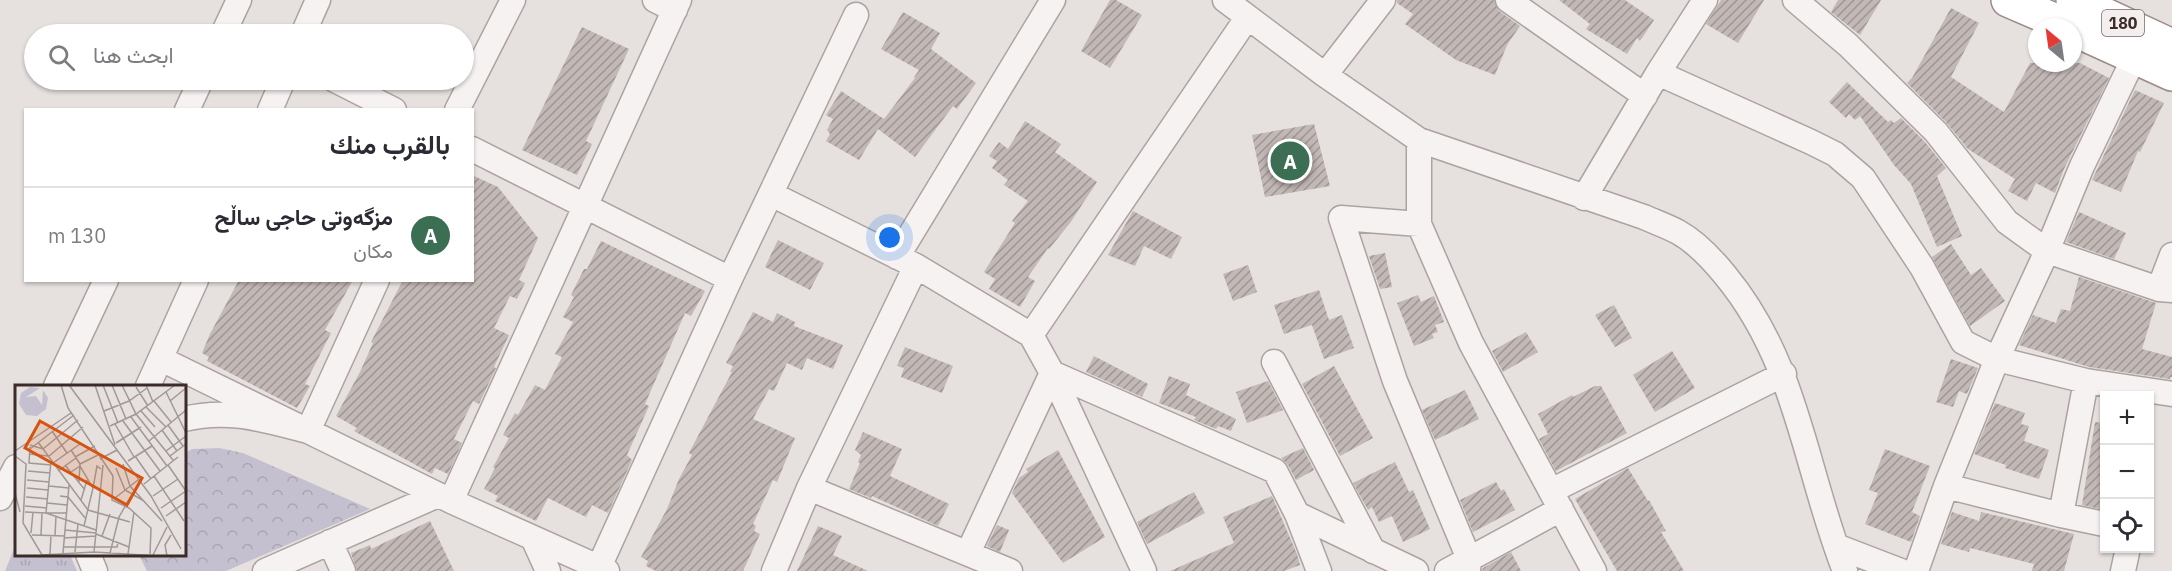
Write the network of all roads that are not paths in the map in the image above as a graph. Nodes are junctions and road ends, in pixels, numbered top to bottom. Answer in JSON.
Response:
{"nodes":[{"id":1,"x":239,"y":0,"type":"edge"},
{"id":2,"x":318,"y":0,"type":"edge"},
{"id":3,"x":513,"y":0,"type":"edge"},
{"id":4,"x":1053,"y":0,"type":"edge"},
{"id":5,"x":1225,"y":0,"type":"edge"},
{"id":6,"x":1383,"y":0,"type":"edge"},
{"id":7,"x":1508,"y":0,"type":"edge"},
{"id":8,"x":1705,"y":0,"type":"edge"},
{"id":9,"x":1795,"y":0,"type":"edge"},
{"id":10,"x":2008,"y":0,"type":"edge"},
{"id":11,"x":2073,"y":0,"type":"edge"},
{"id":12,"x":670,"y":3,"type":"edge"},
{"id":13,"x":856,"y":15,"type":"dead end"},
{"id":14,"x":1247,"y":18,"type":"junction"},
{"id":15,"x":2048,"y":18,"type":"edge"},
{"id":16,"x":228,"y":24,"type":"edge"},
{"id":17,"x":307,"y":24,"type":"edge"},
{"id":18,"x":2082,"y":33,"type":"edge"},
{"id":19,"x":2172,"y":46,"type":"edge"},
{"id":20,"x":2135,"y":56,"type":"junction"},
{"id":21,"x":1658,"y":73,"type":"junction"},
{"id":22,"x":2172,"y":74,"type":"edge"},
{"id":23,"x":1325,"y":75,"type":"junction"},
{"id":24,"x":474,"y":77,"type":"edge"},
{"id":25,"x":196,"y":90,"type":"edge"},
{"id":26,"x":279,"y":90,"type":"edge"},
{"id":27,"x":355,"y":90,"type":"edge"},
{"id":28,"x":467,"y":90,"type":"edge"},
{"id":29,"x":1645,"y":96,"type":"junction"},
{"id":30,"x":188,"y":108,"type":"edge"},
{"id":31,"x":271,"y":108,"type":"edge"},
{"id":32,"x":390,"y":108,"type":"edge"},
{"id":33,"x":458,"y":108,"type":"edge"},
{"id":34,"x":1419,"y":140,"type":"junction"},
{"id":35,"x":474,"y":150,"type":"edge"},
{"id":36,"x":771,"y":194,"type":"junction"},
{"id":37,"x":1584,"y":198,"type":"junction"},
{"id":38,"x":586,"y":206,"type":"junction"},
{"id":39,"x":1419,"y":224,"type":"junction"},
{"id":40,"x":2047,"y":251,"type":"junction"},
{"id":41,"x":2172,"y":255,"type":"edge"},
{"id":42,"x":907,"y":261,"type":"junction"},
{"id":43,"x":730,"y":279,"type":"junction"},
{"id":44,"x":105,"y":282,"type":"edge"},
{"id":45,"x":195,"y":282,"type":"edge"},
{"id":46,"x":376,"y":282,"type":"edge"},
{"id":47,"x":2165,"y":289,"type":"edge"},
{"id":48,"x":1031,"y":335,"type":"junction"},
{"id":49,"x":161,"y":359,"type":"junction"},
{"id":50,"x":1997,"y":359,"type":"junction"},
{"id":51,"x":1274,"y":362,"type":"dead end"},
{"id":52,"x":1052,"y":374,"type":"junction"},
{"id":53,"x":1784,"y":374,"type":"junction"},
{"id":54,"x":2086,"y":381,"type":"junction"},
{"id":55,"x":57,"y":385,"type":"edge"},
{"id":56,"x":149,"y":385,"type":"edge"},
{"id":57,"x":2158,"y":396,"type":"edge"},
{"id":58,"x":186,"y":418,"type":"edge"},
{"id":59,"x":308,"y":431,"type":"junction"},
{"id":60,"x":15,"y":469,"type":"edge"},
{"id":61,"x":1946,"y":486,"type":"junction"},
{"id":62,"x":810,"y":488,"type":"junction"},
{"id":63,"x":0,"y":498,"type":"edge"},
{"id":64,"x":445,"y":498,"type":"junction"},
{"id":65,"x":1556,"y":500,"type":"junction"},
{"id":66,"x":1297,"y":514,"type":"junction"},
{"id":67,"x":2061,"y":515,"type":"junction"},
{"id":68,"x":2100,"y":523,"type":"edge"},
{"id":69,"x":533,"y":538,"type":"junction"},
{"id":70,"x":330,"y":542,"type":"junction"},
{"id":71,"x":1836,"y":546,"type":"junction"},
{"id":72,"x":1373,"y":551,"type":"junction"},
{"id":73,"x":968,"y":553,"type":"junction"},
{"id":74,"x":2127,"y":553,"type":"edge"},
{"id":75,"x":88,"y":556,"type":"edge"},
{"id":76,"x":1469,"y":565,"type":"edge"},
{"id":77,"x":603,"y":569,"type":"edge"},
{"id":78,"x":95,"y":571,"type":"edge"},
{"id":79,"x":265,"y":571,"type":"edge"},
{"id":80,"x":343,"y":571,"type":"edge"},
{"id":81,"x":548,"y":571,"type":"edge"},
{"id":82,"x":774,"y":571,"type":"edge"},
{"id":83,"x":1010,"y":571,"type":"edge"},
{"id":84,"x":1144,"y":571,"type":"edge"},
{"id":85,"x":1319,"y":571,"type":"edge"},
{"id":86,"x":1416,"y":571,"type":"edge"},
{"id":87,"x":1447,"y":571,"type":"edge"},
{"id":88,"x":1594,"y":571,"type":"edge"},
{"id":89,"x":1845,"y":571,"type":"edge"},
{"id":90,"x":1901,"y":571,"type":"edge"},
{"id":91,"x":1916,"y":571,"type":"edge"},
{"id":92,"x":2123,"y":571,"type":"edge"}],
"edges":[{"from":1,"to":16,"type":"street"},
{"from":2,"to":17,"type":"street"},
{"from":3,"to":24,"type":"street"},
{"from":4,"to":42,"type":"street"},
{"from":5,"to":14,"type":"street"},
{"from":6,"to":23,"type":"street"},
{"from":7,"to":29,"type":"street"},
{"from":8,"to":21,"type":"street"},
{"from":9,"to":40,"type":"street"},
{"from":10,"to":15,"type":"highway","number":"180"},
{"from":11,"to":19,"type":"highway","number":"180"},
{"from":12,"to":38,"type":"street"},
{"from":13,"to":36,"type":"street"},
{"from":14,"to":23,"type":"street"},
{"from":14,"to":48,"type":"street"},
{"from":18,"to":20,"type":"highway","number":"180"},
{"from":20,"to":22,"type":"highway","number":"180"},
{"from":20,"to":40,"type":"street"},
{"from":21,"to":29,"type":"street"},
{"from":21,"to":50,"type":"street"},
{"from":23,"to":34,"type":"street"},
{"from":25,"to":30,"type":"street"},
{"from":26,"to":31,"type":"street"},
{"from":27,"to":32,"type":"street"},
{"from":28,"to":33,"type":"street"},
{"from":29,"to":37,"type":"street"},
{"from":34,"to":37,"type":"street"},
{"from":34,"to":39,"type":"street"},
{"from":35,"to":38,"type":"street"},
{"from":36,"to":42,"type":"street"},
{"from":36,"to":43,"type":"street"},
{"from":37,"to":53,"type":"street"},
{"from":38,"to":43,"type":"street"},
{"from":38,"to":64,"type":"street"},
{"from":39,"to":65,"type":"street"},
{"from":39,"to":76,"type":"street"},
{"from":40,"to":47,"type":"street"},
{"from":40,"to":50,"type":"street"},
{"from":41,"to":47,"type":"street"},
{"from":42,"to":48,"type":"street"},
{"from":42,"to":62,"type":"street"},
{"from":43,"to":77,"type":"street"},
{"from":44,"to":55,"type":"street"},
{"from":45,"to":49,"type":"street"},
{"from":46,"to":59,"type":"street"},
{"from":48,"to":52,"type":"street"},
{"from":49,"to":56,"type":"street"},
{"from":49,"to":59,"type":"street"},
{"from":50,"to":54,"type":"street"},
{"from":50,"to":61,"type":"street"},
{"from":51,"to":72,"type":"street"},
{"from":52,"to":66,"type":"street"},
{"from":52,"to":73,"type":"street"},
{"from":52,"to":84,"type":"street"},
{"from":53,"to":65,"type":"street"},
{"from":53,"to":71,"type":"street"},
{"from":54,"to":57,"type":"street"},
{"from":54,"to":67,"type":"street"},
{"from":58,"to":59,"type":"street"},
{"from":59,"to":64,"type":"street"},
{"from":60,"to":63,"type":"street"},
{"from":61,"to":67,"type":"street"},
{"from":61,"to":91,"type":"street"},
{"from":62,"to":73,"type":"street"},
{"from":62,"to":82,"type":"street"},
{"from":64,"to":69,"type":"street"},
{"from":64,"to":70,"type":"street"},
{"from":65,"to":76,"type":"street"},
{"from":65,"to":88,"type":"street"},
{"from":66,"to":72,"type":"street"},
{"from":66,"to":85,"type":"street"},
{"from":67,"to":68,"type":"street"},
{"from":69,"to":77,"type":"street"},
{"from":69,"to":81,"type":"street"},
{"from":70,"to":79,"type":"street"},
{"from":70,"to":80,"type":"street"},
{"from":71,"to":89,"type":"street"},
{"from":71,"to":90,"type":"street"},
{"from":72,"to":86,"type":"street"},
{"from":73,"to":83,"type":"street"},
{"from":74,"to":92,"type":"street"},
{"from":75,"to":78,"type":"street"},
{"from":76,"to":87,"type":"street"}]}
